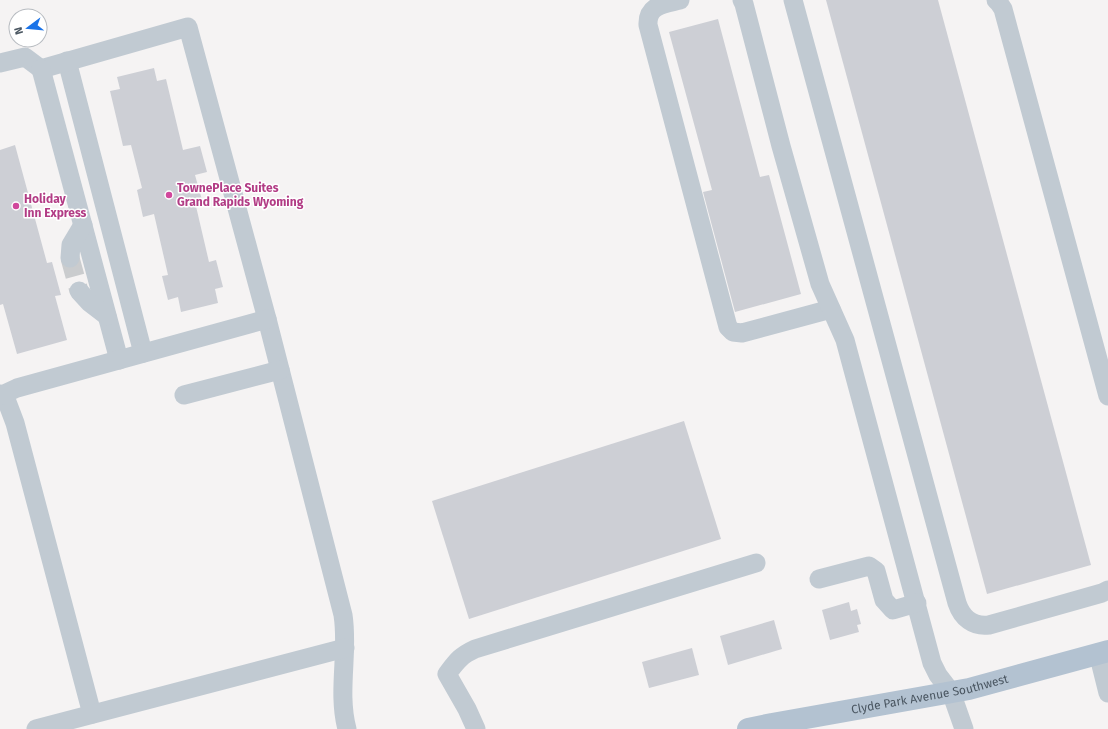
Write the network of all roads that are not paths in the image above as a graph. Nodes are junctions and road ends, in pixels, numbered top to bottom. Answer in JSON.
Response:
{"nodes":[{"id":1,"x":680,"y":0,"type":"edge"},
{"id":2,"x":742,"y":0,"type":"edge"},
{"id":3,"x":793,"y":0,"type":"edge"},
{"id":4,"x":996,"y":0,"type":"edge"},
{"id":5,"x":67,"y":61,"type":"junction"},
{"id":6,"x":0,"y":63,"type":"edge"},
{"id":7,"x":41,"y":69,"type":"junction"},
{"id":8,"x":83,"y":225,"type":"junction"},
{"id":9,"x":70,"y":258,"type":"tunnel mouth"},
{"id":10,"x":79,"y":291,"type":"tunnel mouth"},
{"id":11,"x":831,"y":309,"type":"junction"},
{"id":12,"x":107,"y":316,"type":"junction"},
{"id":13,"x":267,"y":319,"type":"junction"},
{"id":14,"x":143,"y":354,"type":"junction"},
{"id":15,"x":119,"y":360,"type":"junction"},
{"id":16,"x":280,"y":370,"type":"junction"},
{"id":17,"x":1,"y":394,"type":"edge"},
{"id":18,"x":184,"y":396,"type":"dead end"},
{"id":19,"x":1108,"y":396,"type":"edge"},
{"id":20,"x":756,"y":563,"type":"dead end"},
{"id":21,"x":819,"y":579,"type":"dead end"},
{"id":22,"x":1108,"y":590,"type":"edge"},
{"id":23,"x":917,"y":603,"type":"junction"},
{"id":24,"x":345,"y":648,"type":"junction"},
{"id":25,"x":1103,"y":652,"type":"edge"},
{"id":26,"x":951,"y":692,"type":"junction"},
{"id":27,"x":1108,"y":693,"type":"edge"},
{"id":28,"x":92,"y":714,"type":"junction"},
{"id":29,"x":36,"y":729,"type":"edge"},
{"id":30,"x":347,"y":729,"type":"edge"},
{"id":31,"x":476,"y":729,"type":"edge"},
{"id":32,"x":748,"y":729,"type":"edge"},
{"id":33,"x":964,"y":729,"type":"edge"}],
"edges":[{"from":1,"to":11,"type":"street"},
{"from":2,"to":11,"type":"street"},
{"from":3,"to":22,"type":"street"},
{"from":4,"to":19,"type":"street"},
{"from":5,"to":7,"type":"street"},
{"from":5,"to":13,"type":"street"},
{"from":5,"to":14,"type":"street"},
{"from":6,"to":7,"type":"street"},
{"from":7,"to":8,"type":"street"},
{"from":8,"to":9,"type":"street"},
{"from":8,"to":12,"type":"street"},
{"from":10,"to":12,"type":"street"},
{"from":11,"to":23,"type":"street"},
{"from":12,"to":15,"type":"street"},
{"from":13,"to":14,"type":"street"},
{"from":13,"to":16,"type":"street"},
{"from":14,"to":15,"type":"street"},
{"from":15,"to":17,"type":"street"},
{"from":16,"to":18,"type":"street"},
{"from":16,"to":24,"type":"street"},
{"from":17,"to":28,"type":"street"},
{"from":20,"to":31,"type":"street"},
{"from":21,"to":23,"type":"street"},
{"from":23,"to":26,"type":"street"},
{"from":24,"to":28,"type":"street"},
{"from":24,"to":30,"type":"street"},
{"from":25,"to":26,"type":"main road","name":"Clyde Park Avenue Southwest"},
{"from":25,"to":27,"type":"street"},
{"from":26,"to":32,"type":"main road","name":"Clyde Park Avenue Southwest"},
{"from":26,"to":33,"type":"street"},
{"from":28,"to":29,"type":"street"}]}
